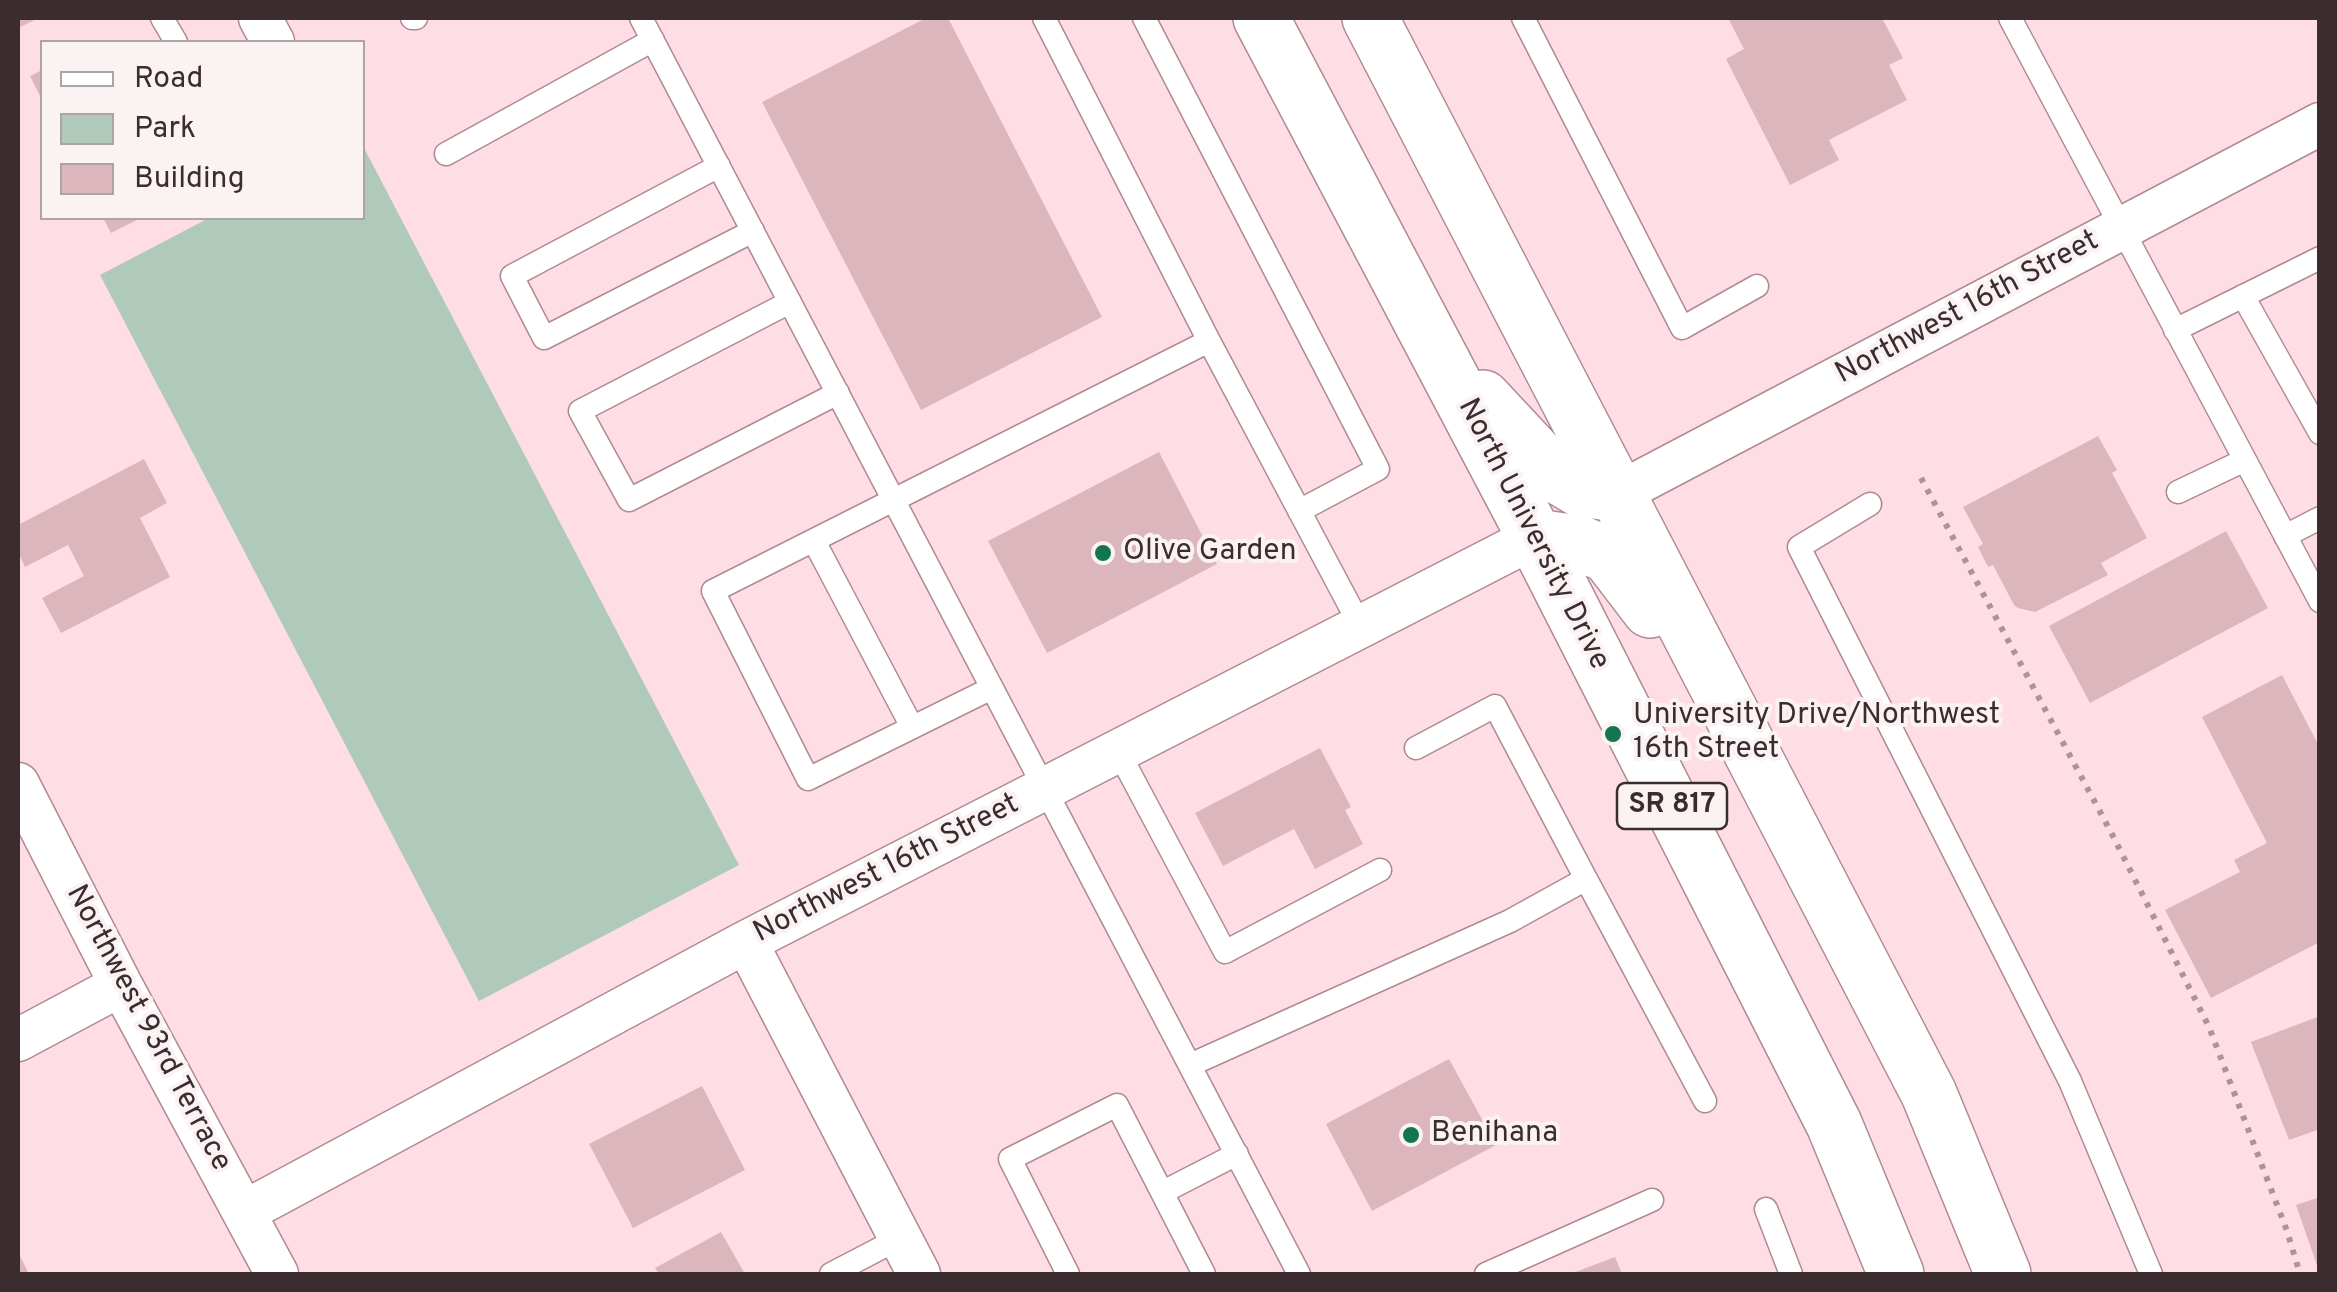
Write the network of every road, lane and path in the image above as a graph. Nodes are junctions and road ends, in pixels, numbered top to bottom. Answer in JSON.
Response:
{"nodes":[{"id":1,"x":162,"y":18,"type":"edge"},
{"id":2,"x":260,"y":18,"type":"edge"},
{"id":3,"x":641,"y":18,"type":"edge"},
{"id":4,"x":1044,"y":18,"type":"edge"},
{"id":5,"x":1144,"y":18,"type":"edge"},
{"id":6,"x":1261,"y":18,"type":"edge"},
{"id":7,"x":1370,"y":18,"type":"edge"},
{"id":8,"x":1523,"y":18,"type":"edge"},
{"id":9,"x":2010,"y":18,"type":"edge"},
{"id":10,"x":175,"y":40,"type":"edge"},
{"id":11,"x":272,"y":40,"type":"edge"},
{"id":12,"x":653,"y":40,"type":"junction"},
{"id":13,"x":2320,"y":124,"type":"edge"},
{"id":14,"x":446,"y":154,"type":"dead end"},
{"id":15,"x":720,"y":166,"type":"junction"},
{"id":16,"x":2121,"y":229,"type":"junction"},
{"id":17,"x":753,"y":231,"type":"junction"},
{"id":18,"x":2320,"y":258,"type":"edge"},
{"id":19,"x":1757,"y":286,"type":"dead end"},
{"id":20,"x":2243,"y":296,"type":"junction"},
{"id":21,"x":790,"y":302,"type":"junction"},
{"id":22,"x":2175,"y":330,"type":"junction"},
{"id":23,"x":1208,"y":340,"type":"junction"},
{"id":24,"x":1433,"y":345,"type":"junction"},
{"id":25,"x":838,"y":393,"type":"junction"},
{"id":26,"x":2320,"y":434,"type":"edge"},
{"id":27,"x":2244,"y":460,"type":"junction"},
{"id":28,"x":1921,"y":478,"type":"dead end"},
{"id":29,"x":2178,"y":492,"type":"dead end"},
{"id":30,"x":1617,"y":494,"type":"junction"},
{"id":31,"x":894,"y":500,"type":"junction"},
{"id":32,"x":1870,"y":504,"type":"dead end"},
{"id":33,"x":1299,"y":511,"type":"junction"},
{"id":34,"x":2320,"y":518,"type":"edge"},
{"id":35,"x":2285,"y":536,"type":"junction"},
{"id":36,"x":1534,"y":537,"type":"junction"},
{"id":37,"x":814,"y":541,"type":"junction"},
{"id":38,"x":2320,"y":600,"type":"edge"},
{"id":39,"x":1361,"y":626,"type":"junction"},
{"id":40,"x":992,"y":688,"type":"junction"},
{"id":41,"x":912,"y":727,"type":"junction"},
{"id":42,"x":1739,"y":728,"type":"junction"},
{"id":43,"x":1416,"y":748,"type":"dead end"},
{"id":44,"x":1118,"y":751,"type":"junction"},
{"id":45,"x":18,"y":784,"type":"edge"},
{"id":46,"x":1046,"y":789,"type":"junction"},
{"id":47,"x":1380,"y":870,"type":"dead end"},
{"id":48,"x":1586,"y":879,"type":"junction"},
{"id":49,"x":746,"y":942,"type":"junction"},
{"id":50,"x":122,"y":985,"type":"junction"},
{"id":51,"x":18,"y":1040,"type":"edge"},
{"id":52,"x":1190,"y":1065,"type":"junction"},
{"id":53,"x":1705,"y":1101,"type":"dead end"},
{"id":54,"x":1237,"y":1154,"type":"junction"},
{"id":55,"x":1163,"y":1192,"type":"junction"},
{"id":56,"x":1652,"y":1200,"type":"dead end"},
{"id":57,"x":1766,"y":1209,"type":"dead end"},
{"id":58,"x":244,"y":1212,"type":"junction"},
{"id":59,"x":909,"y":1256,"type":"edge"},
{"id":60,"x":276,"y":1274,"type":"edge"},
{"id":61,"x":830,"y":1274,"type":"edge"},
{"id":62,"x":1068,"y":1274,"type":"edge"},
{"id":63,"x":1204,"y":1274,"type":"edge"},
{"id":64,"x":1300,"y":1274,"type":"edge"},
{"id":65,"x":1486,"y":1274,"type":"edge"},
{"id":66,"x":1792,"y":1274,"type":"edge"},
{"id":67,"x":1896,"y":1274,"type":"edge"},
{"id":68,"x":2004,"y":1274,"type":"edge"},
{"id":69,"x":2151,"y":1274,"type":"edge"},
{"id":70,"x":2300,"y":1274,"type":"edge"}],
"edges":[{"from":1,"to":10,"type":"lane"},
{"from":2,"to":11,"type":"street"},
{"from":3,"to":12,"type":"lane"},
{"from":4,"to":23,"type":"lane"},
{"from":5,"to":33,"type":"lane"},
{"from":6,"to":24,"type":"main road","name":"North University Drive","number":"SR 817"},
{"from":7,"to":30,"type":"main road","number":"SR 817"},
{"from":8,"to":19,"type":"lane"},
{"from":9,"to":16,"type":"lane"},
{"from":12,"to":14,"type":"lane"},
{"from":12,"to":15,"type":"lane"},
{"from":13,"to":16,"type":"street","name":"Northwest 16th Street"},
{"from":15,"to":17,"type":"lane"},
{"from":15,"to":17,"type":"lane"},
{"from":16,"to":22,"type":"lane"},
{"from":16,"to":30,"type":"street","name":"Northwest 16th Street"},
{"from":17,"to":21,"type":"lane"},
{"from":18,"to":20,"type":"lane"},
{"from":20,"to":22,"type":"lane"},
{"from":20,"to":26,"type":"lane"},
{"from":21,"to":25,"type":"lane"},
{"from":21,"to":25,"type":"lane"},
{"from":22,"to":27,"type":"lane"},
{"from":23,"to":31,"type":"lane"},
{"from":23,"to":33,"type":"lane"},
{"from":24,"to":30,"type":"main road"},
{"from":24,"to":36,"type":"main road","name":"North University Drive","number":"SR 817"},
{"from":25,"to":31,"type":"lane"},
{"from":27,"to":29,"type":"lane"},
{"from":27,"to":35,"type":"lane"},
{"from":28,"to":70,"type":"path"},
{"from":30,"to":42,"type":"main road","number":"SR 817"},
{"from":31,"to":37,"type":"lane"},
{"from":31,"to":40,"type":"lane"},
{"from":32,"to":69,"type":"lane"},
{"from":33,"to":39,"type":"lane"},
{"from":34,"to":35,"type":"lane"},
{"from":35,"to":38,"type":"lane"},
{"from":36,"to":39,"type":"street","name":"Northwest 16th Street"},
{"from":36,"to":42,"type":"main road"},
{"from":36,"to":67,"type":"main road","name":"North University Drive","number":"SR 817"},
{"from":37,"to":41,"type":"lane"},
{"from":37,"to":41,"type":"lane"},
{"from":39,"to":44,"type":"street","name":"Northwest 16th Street"},
{"from":40,"to":41,"type":"lane"},
{"from":40,"to":46,"type":"lane"},
{"from":42,"to":68,"type":"main road","number":"SR 817"},
{"from":43,"to":48,"type":"lane"},
{"from":44,"to":46,"type":"street","name":"Northwest 16th Street"},
{"from":44,"to":47,"type":"lane"},
{"from":45,"to":50,"type":"street","name":"Northwest 93rd Terrace"},
{"from":46,"to":49,"type":"street","name":"Northwest 16th Street"},
{"from":46,"to":52,"type":"lane"},
{"from":48,"to":52,"type":"lane"},
{"from":48,"to":53,"type":"lane"},
{"from":49,"to":58,"type":"street","name":"Northwest 16th Street"},
{"from":49,"to":59,"type":"street"},
{"from":50,"to":51,"type":"street"},
{"from":50,"to":58,"type":"street","name":"Northwest 93rd Terrace"},
{"from":52,"to":54,"type":"lane"},
{"from":54,"to":55,"type":"lane"},
{"from":54,"to":64,"type":"lane"},
{"from":55,"to":62,"type":"lane"},
{"from":55,"to":63,"type":"lane"},
{"from":56,"to":65,"type":"lane"},
{"from":57,"to":66,"type":"lane"},
{"from":58,"to":60,"type":"street","name":"Northwest 93rd Terrace"},
{"from":59,"to":61,"type":"lane"}]}
